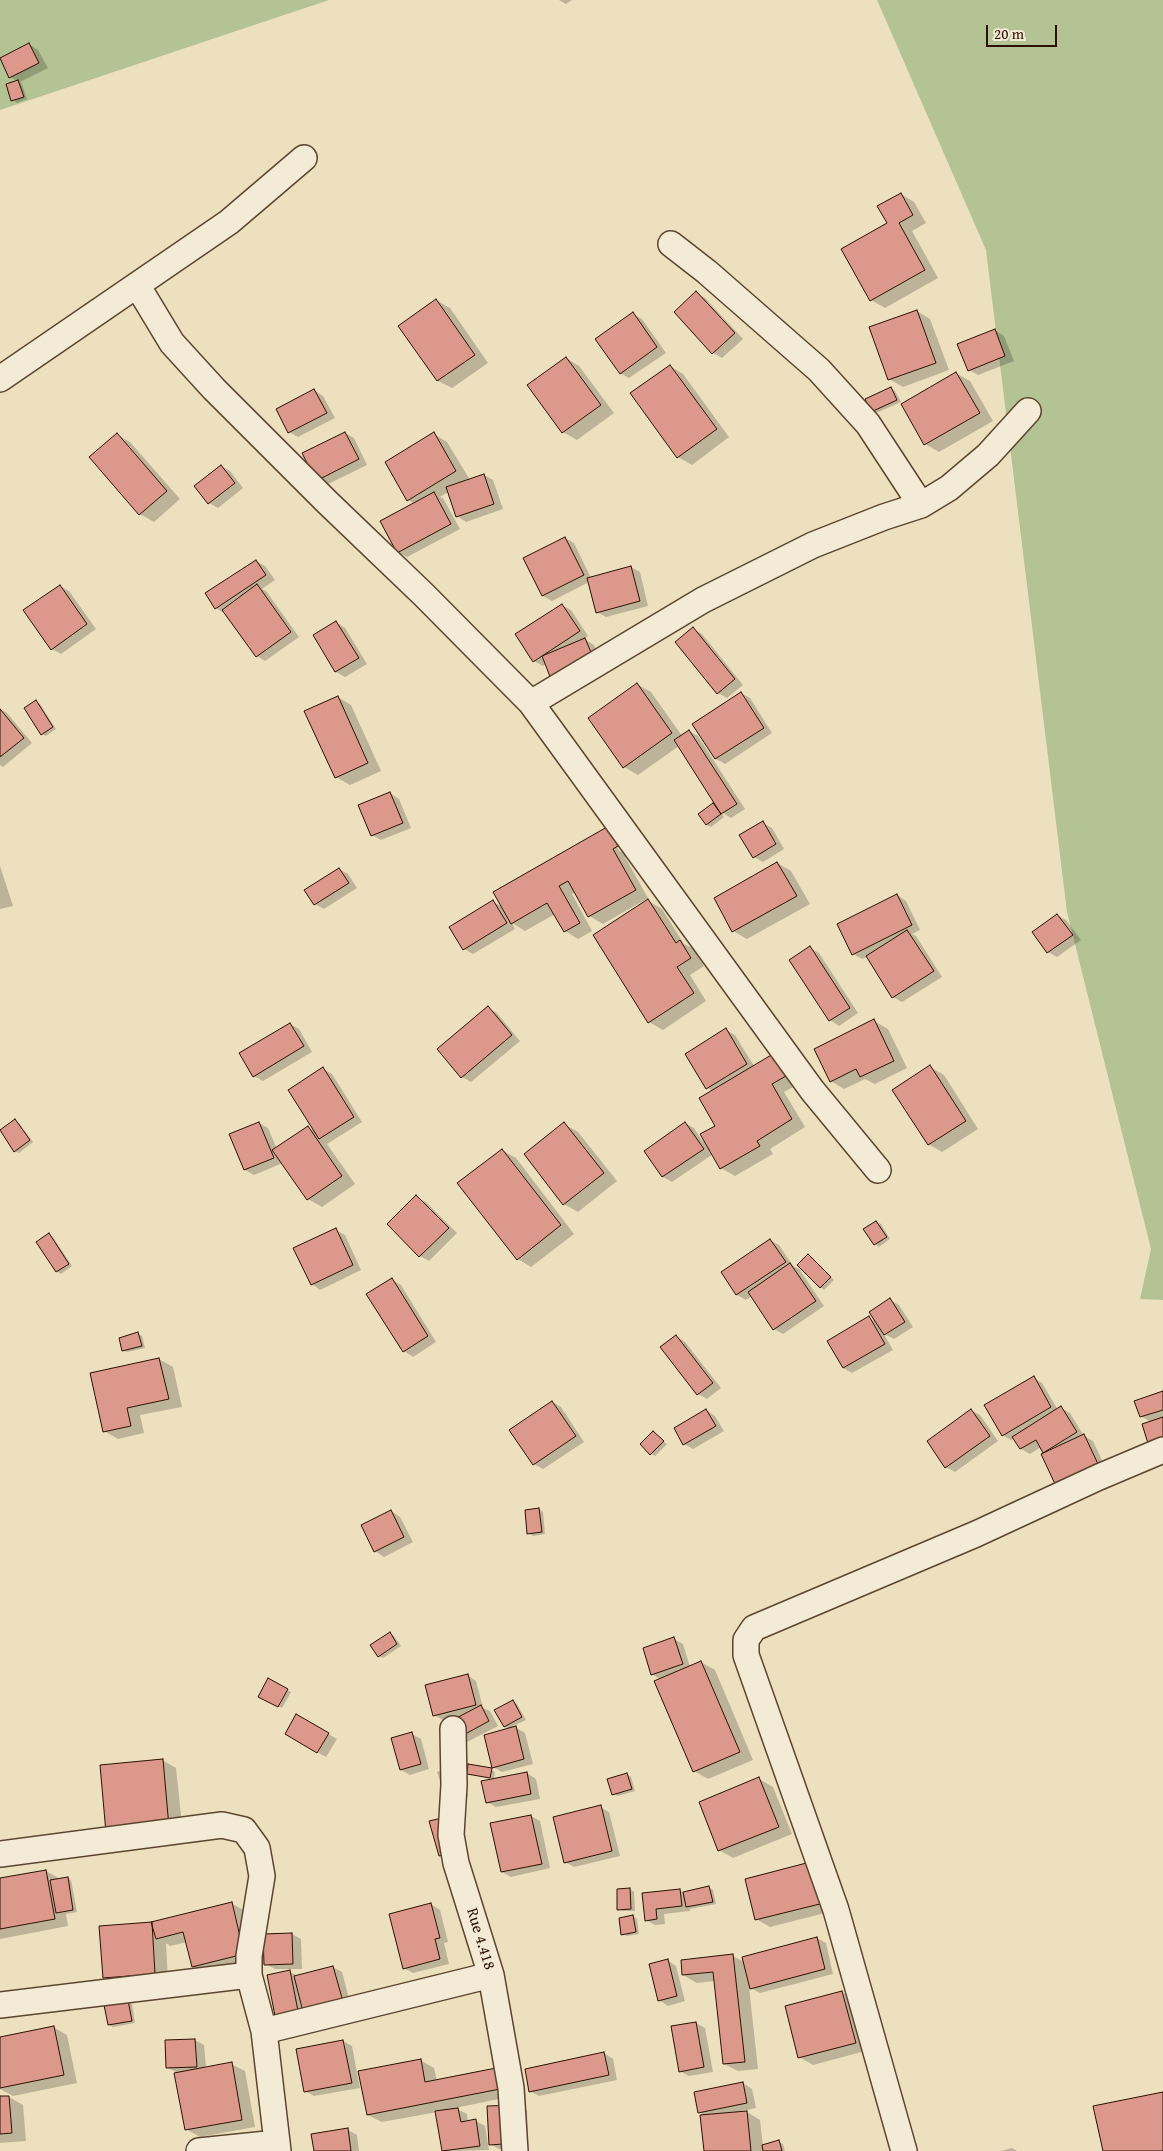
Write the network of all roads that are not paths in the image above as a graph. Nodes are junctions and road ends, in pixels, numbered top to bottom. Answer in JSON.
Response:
{"nodes":[{"id":1,"x":304,"y":158,"type":"dead end"},
{"id":2,"x":671,"y":244,"type":"dead end"},
{"id":3,"x":138,"y":285,"type":"junction"},
{"id":4,"x":0,"y":379,"type":"edge"},
{"id":5,"x":1028,"y":411,"type":"dead end"},
{"id":6,"x":921,"y":505,"type":"junction"},
{"id":7,"x":531,"y":703,"type":"junction"},
{"id":8,"x":878,"y":1170,"type":"dead end"},
{"id":9,"x":1163,"y":1450,"type":"edge"},
{"id":10,"x":453,"y":1728,"type":"dead end"},
{"id":11,"x":0,"y":1854,"type":"edge"},
{"id":12,"x":249,"y":1975,"type":"junction"},
{"id":13,"x":491,"y":1975,"type":"junction"},
{"id":14,"x":0,"y":2005,"type":"edge"},
{"id":15,"x":264,"y":2031,"type":"junction"},
{"id":16,"x":277,"y":2147,"type":"edge"},
{"id":17,"x":199,"y":2151,"type":"edge"},
{"id":18,"x":514,"y":2151,"type":"edge"},
{"id":19,"x":904,"y":2151,"type":"edge"}],
"edges":[{"from":1,"to":3,"type":"street"},
{"from":2,"to":6,"type":"street"},
{"from":3,"to":4,"type":"street"},
{"from":3,"to":7,"type":"street"},
{"from":5,"to":6,"type":"street"},
{"from":6,"to":7,"type":"street"},
{"from":7,"to":8,"type":"street"},
{"from":9,"to":19,"type":"street"},
{"from":10,"to":13,"type":"street","name":"Rue 4.418"},
{"from":11,"to":12,"type":"street"},
{"from":12,"to":14,"type":"street"},
{"from":12,"to":15,"type":"street"},
{"from":13,"to":15,"type":"street"},
{"from":13,"to":18,"type":"street","name":"Rue 4.418"},
{"from":15,"to":16,"type":"street"},
{"from":16,"to":17,"type":"street"}]}
